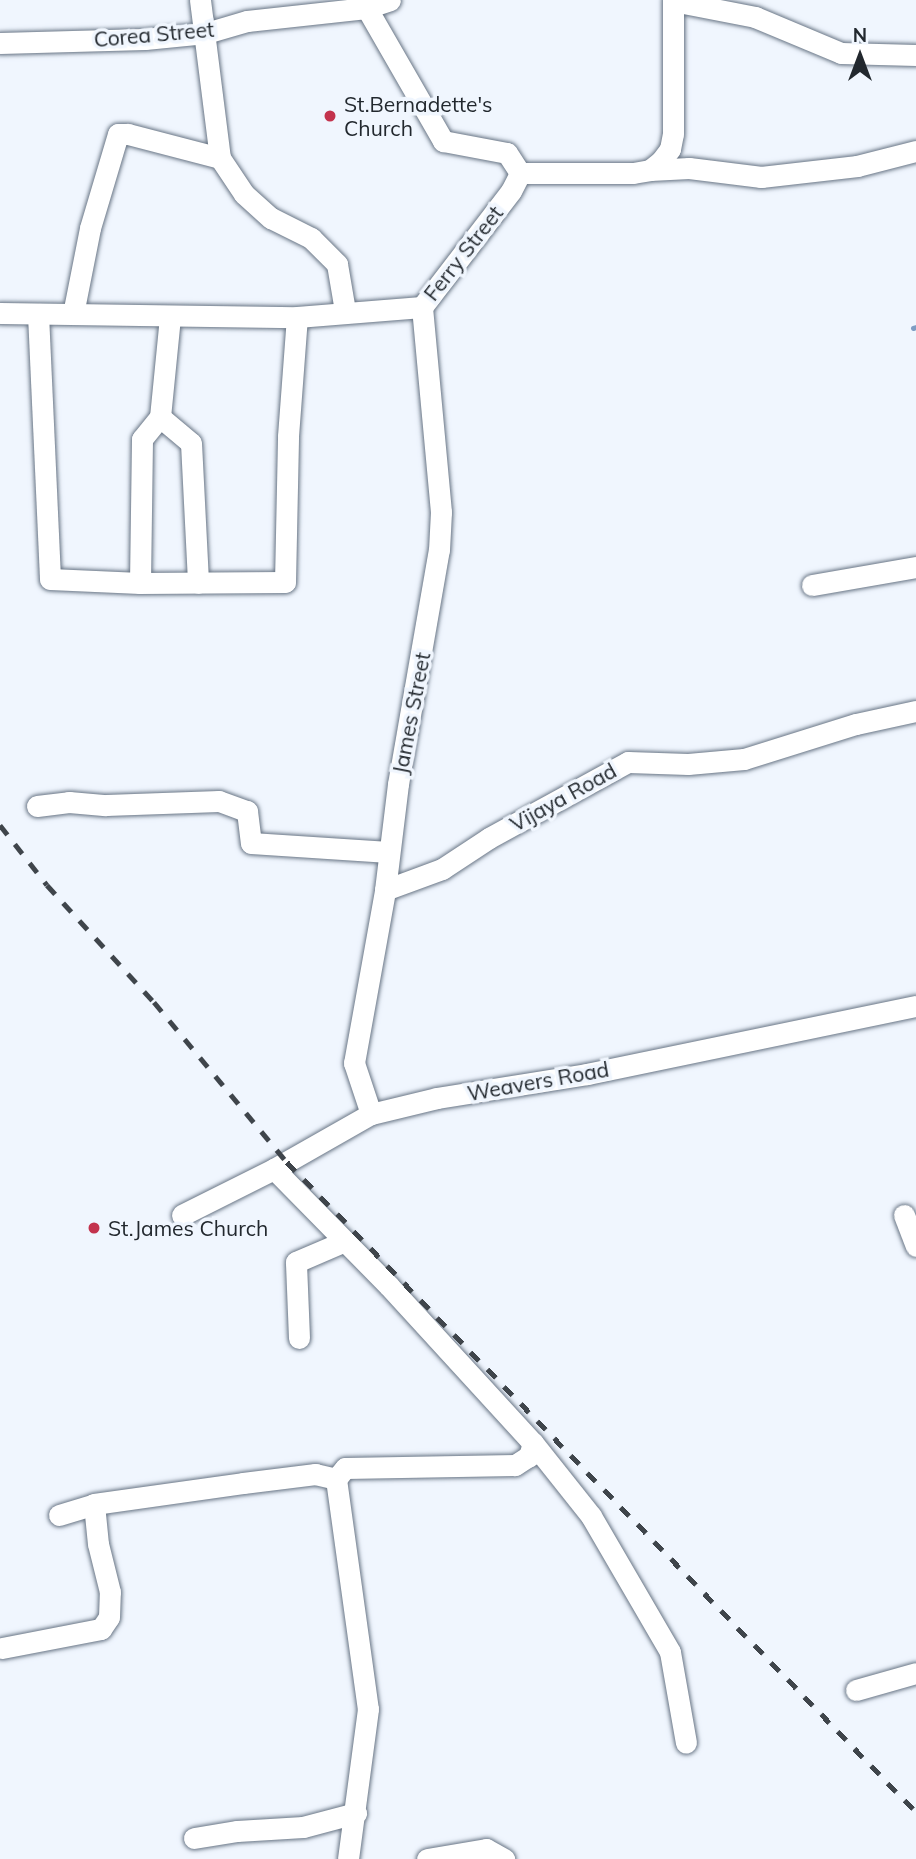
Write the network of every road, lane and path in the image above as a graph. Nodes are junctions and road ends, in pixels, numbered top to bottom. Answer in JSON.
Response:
{"nodes":[{"id":1,"x":200,"y":0,"type":"edge"},
{"id":2,"x":390,"y":0,"type":"edge"},
{"id":3,"x":673,"y":0,"type":"edge"},
{"id":4,"x":364,"y":4,"type":"edge"},
{"id":5,"x":206,"y":33,"type":"junction"},
{"id":6,"x":0,"y":43,"type":"edge"},
{"id":7,"x":916,"y":55,"type":"edge"},
{"id":8,"x":916,"y":151,"type":"edge"},
{"id":9,"x":220,"y":158,"type":"junction"},
{"id":10,"x":650,"y":170,"type":"junction"},
{"id":11,"x":520,"y":173,"type":"junction"},
{"id":12,"x":422,"y":307,"type":"junction"},
{"id":13,"x":345,"y":311,"type":"junction"},
{"id":14,"x":0,"y":313,"type":"edge"},
{"id":15,"x":38,"y":314,"type":"junction"},
{"id":16,"x":73,"y":314,"type":"junction"},
{"id":17,"x":170,"y":317,"type":"junction"},
{"id":18,"x":297,"y":317,"type":"junction"},
{"id":19,"x":160,"y":417,"type":"junction"},
{"id":20,"x":916,"y":567,"type":"edge"},
{"id":21,"x":140,"y":583,"type":"junction"},
{"id":22,"x":198,"y":583,"type":"junction"},
{"id":23,"x":812,"y":584,"type":"dead end"},
{"id":24,"x":916,"y":711,"type":"edge"},
{"id":25,"x":37,"y":806,"type":"dead end"},
{"id":26,"x":389,"y":852,"type":"junction"},
{"id":27,"x":385,"y":890,"type":"junction"},
{"id":28,"x":916,"y":1006,"type":"edge"},
{"id":29,"x":372,"y":1114,"type":"junction"},
{"id":30,"x":274,"y":1169,"type":"junction"},
{"id":31,"x":182,"y":1215,"type":"dead end"},
{"id":32,"x":904,"y":1215,"type":"dead end"},
{"id":33,"x":345,"y":1241,"type":"junction"},
{"id":34,"x":916,"y":1246,"type":"edge"},
{"id":35,"x":299,"y":1338,"type":"dead end"},
{"id":36,"x":533,"y":1443,"type":"junction"},
{"id":37,"x":336,"y":1479,"type":"junction"},
{"id":38,"x":94,"y":1504,"type":"junction"},
{"id":39,"x":59,"y":1515,"type":"dead end"},
{"id":40,"x":2,"y":1648,"type":"dead end"},
{"id":41,"x":916,"y":1673,"type":"edge"},
{"id":42,"x":856,"y":1690,"type":"dead end"},
{"id":43,"x":685,"y":1743,"type":"dead end"},
{"id":44,"x":356,"y":1813,"type":"junction"},
{"id":45,"x":194,"y":1838,"type":"dead end"},
{"id":46,"x":348,"y":1859,"type":"edge"},
{"id":47,"x":427,"y":1859,"type":"edge"},
{"id":48,"x":504,"y":1859,"type":"edge"}],
"edges":[{"from":1,"to":5,"type":"street"},
{"from":2,"to":4,"type":"street","name":"Corea Street"},
{"from":3,"to":7,"type":"street"},
{"from":3,"to":10,"type":"street"},
{"from":4,"to":5,"type":"street","name":"Corea Street"},
{"from":4,"to":11,"type":"street"},
{"from":5,"to":6,"type":"street","name":"Corea Street"},
{"from":5,"to":9,"type":"street"},
{"from":8,"to":10,"type":"street"},
{"from":9,"to":13,"type":"street"},
{"from":9,"to":16,"type":"street"},
{"from":10,"to":11,"type":"street"},
{"from":11,"to":12,"type":"street","name":"Ferry Street"},
{"from":12,"to":13,"type":"street","name":"Ferry Street"},
{"from":12,"to":26,"type":"street","name":"James Street"},
{"from":13,"to":18,"type":"street","name":"Ferry Street"},
{"from":14,"to":15,"type":"street","name":"Ferry Street"},
{"from":15,"to":16,"type":"street","name":"Ferry Street"},
{"from":15,"to":21,"type":"street"},
{"from":16,"to":17,"type":"street","name":"Ferry Street"},
{"from":17,"to":18,"type":"street","name":"Ferry Street"},
{"from":17,"to":19,"type":"street"},
{"from":18,"to":22,"type":"street"},
{"from":19,"to":21,"type":"street"},
{"from":19,"to":22,"type":"street"},
{"from":20,"to":23,"type":"street"},
{"from":21,"to":22,"type":"street"},
{"from":24,"to":27,"type":"street","name":"Vijaya Road"},
{"from":25,"to":26,"type":"street"},
{"from":26,"to":27,"type":"street","name":"James Street"},
{"from":27,"to":29,"type":"street","name":"James Street"},
{"from":28,"to":29,"type":"street","name":"Weavers Road"},
{"from":29,"to":30,"type":"street","name":"Weavers Road"},
{"from":30,"to":31,"type":"street","name":"Weavers Road"},
{"from":30,"to":33,"type":"street"},
{"from":32,"to":34,"type":"street"},
{"from":33,"to":35,"type":"street"},
{"from":33,"to":36,"type":"street"},
{"from":36,"to":37,"type":"street"},
{"from":36,"to":43,"type":"street"},
{"from":37,"to":38,"type":"street"},
{"from":37,"to":44,"type":"street"},
{"from":38,"to":39,"type":"street"},
{"from":38,"to":40,"type":"street"},
{"from":41,"to":42,"type":"street"},
{"from":44,"to":45,"type":"street"},
{"from":44,"to":46,"type":"street"},
{"from":47,"to":48,"type":"street"}]}
